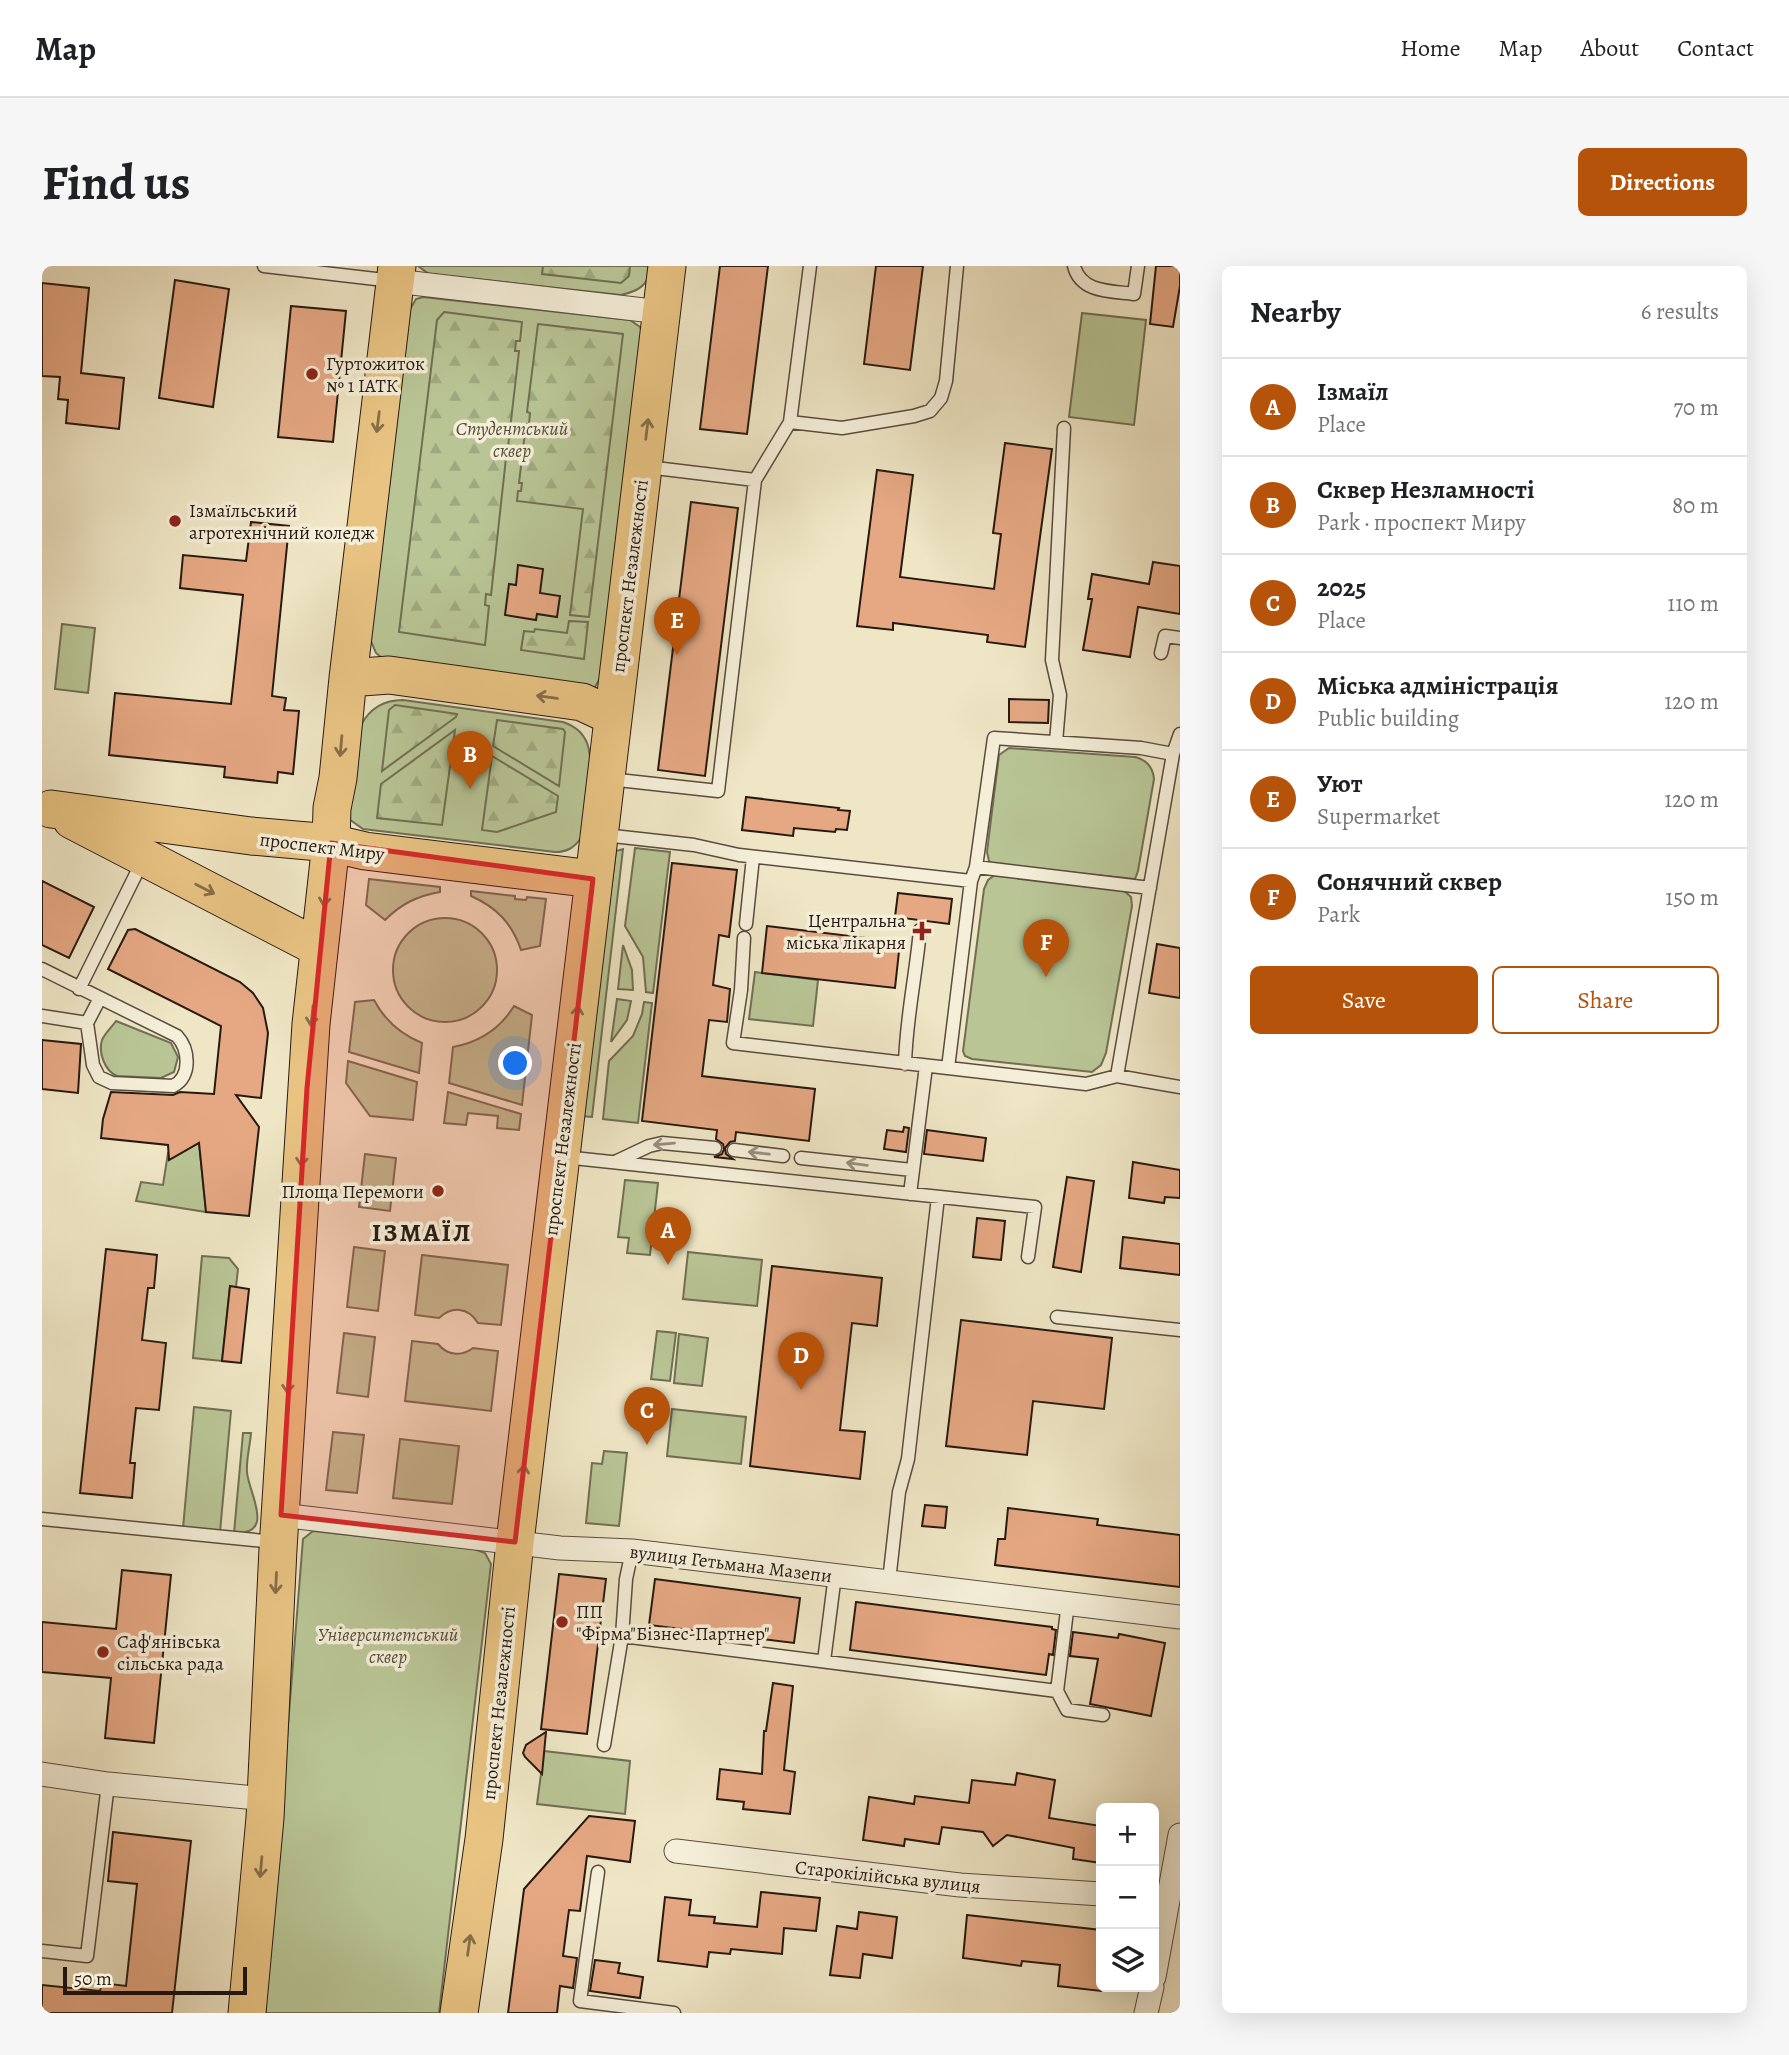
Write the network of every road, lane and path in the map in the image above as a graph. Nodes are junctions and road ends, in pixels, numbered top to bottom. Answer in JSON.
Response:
{"nodes":[{"id":1,"x":264,"y":266,"type":"edge"},
{"id":2,"x":667,"y":266,"type":"edge"},
{"id":3,"x":810,"y":266,"type":"edge"},
{"id":4,"x":957,"y":266,"type":"edge"},
{"id":5,"x":1074,"y":266,"type":"edge"},
{"id":6,"x":1138,"y":266,"type":"edge"},
{"id":7,"x":396,"y":274,"type":"edge"},
{"id":8,"x":662,"y":312,"type":"junction"},
{"id":9,"x":790,"y":422,"type":"junction"},
{"id":10,"x":1064,"y":428,"type":"dead end"},
{"id":11,"x":643,"y":466,"type":"junction"},
{"id":12,"x":754,"y":480,"type":"junction"},
{"id":13,"x":1180,"y":638,"type":"edge"},
{"id":14,"x":1161,"y":653,"type":"dead end"},
{"id":15,"x":348,"y":678,"type":"junction"},
{"id":16,"x":612,"y":716,"type":"junction"},
{"id":17,"x":1180,"y":734,"type":"edge"},
{"id":18,"x":1056,"y":742,"type":"junction"},
{"id":19,"x":1173,"y":754,"type":"junction"},
{"id":20,"x":605,"y":778,"type":"junction"},
{"id":21,"x":47,"y":807,"type":"edge"},
{"id":22,"x":598,"y":834,"type":"junction"},
{"id":23,"x":331,"y":843,"type":"junction"},
{"id":24,"x":753,"y":856,"type":"junction"},
{"id":25,"x":144,"y":859,"type":"junction"},
{"id":26,"x":976,"y":867,"type":"junction"},
{"id":27,"x":593,"y":878,"type":"junction"},
{"id":28,"x":971,"y":881,"type":"junction"},
{"id":29,"x":1150,"y":888,"type":"junction"},
{"id":30,"x":746,"y":924,"type":"dead end"},
{"id":31,"x":920,"y":930,"type":"dead end"},
{"id":32,"x":744,"y":938,"type":"dead end"},
{"id":33,"x":319,"y":948,"type":"junction"},
{"id":34,"x":42,"y":969,"type":"edge"},
{"id":35,"x":79,"y":989,"type":"junction"},
{"id":36,"x":100,"y":998,"type":"junction"},
{"id":37,"x":42,"y":1016,"type":"edge"},
{"id":38,"x":87,"y":1023,"type":"junction"},
{"id":39,"x":905,"y":1064,"type":"junction"},
{"id":40,"x":926,"y":1066,"type":"junction"},
{"id":41,"x":948,"y":1068,"type":"junction"},
{"id":42,"x":1117,"y":1076,"type":"junction"},
{"id":43,"x":1180,"y":1087,"type":"edge"},
{"id":44,"x":715,"y":1148,"type":"dead end"},
{"id":45,"x":734,"y":1150,"type":"dead end"},
{"id":46,"x":560,"y":1156,"type":"junction"},
{"id":47,"x":783,"y":1156,"type":"dead end"},
{"id":48,"x":802,"y":1158,"type":"dead end"},
{"id":49,"x":615,"y":1162,"type":"junction"},
{"id":50,"x":912,"y":1170,"type":"junction"},
{"id":51,"x":909,"y":1194,"type":"junction"},
{"id":52,"x":938,"y":1197,"type":"junction"},
{"id":53,"x":1028,"y":1257,"type":"dead end"},
{"id":54,"x":1057,"y":1317,"type":"dead end"},
{"id":55,"x":1180,"y":1330,"type":"edge"},
{"id":56,"x":42,"y":1519,"type":"edge"},
{"id":57,"x":279,"y":1529,"type":"junction"},
{"id":58,"x":515,"y":1542,"type":"junction"},
{"id":59,"x":632,"y":1551,"type":"junction"},
{"id":60,"x":835,"y":1575,"type":"junction"},
{"id":61,"x":889,"y":1581,"type":"junction"},
{"id":62,"x":1068,"y":1603,"type":"junction"},
{"id":63,"x":1180,"y":1617,"type":"edge"},
{"id":64,"x":622,"y":1636,"type":"junction"},
{"id":65,"x":824,"y":1661,"type":"junction"},
{"id":66,"x":1057,"y":1691,"type":"junction"},
{"id":67,"x":1103,"y":1715,"type":"dead end"},
{"id":68,"x":604,"y":1745,"type":"dead end"},
{"id":69,"x":42,"y":1774,"type":"edge"},
{"id":70,"x":108,"y":1784,"type":"junction"},
{"id":71,"x":266,"y":1799,"type":"junction"},
{"id":72,"x":1180,"y":1835,"type":"edge"},
{"id":73,"x":676,"y":1851,"type":"dead end"},
{"id":74,"x":598,"y":1872,"type":"dead end"},
{"id":75,"x":1096,"y":1894,"type":"edge"},
{"id":76,"x":1168,"y":1901,"type":"edge"},
{"id":77,"x":1159,"y":1950,"type":"edge"},
{"id":78,"x":42,"y":1951,"type":"edge"},
{"id":79,"x":1151,"y":1992,"type":"edge"},
{"id":80,"x":601,"y":2009,"type":"edge"},
{"id":81,"x":247,"y":2013,"type":"edge"},
{"id":82,"x":459,"y":2013,"type":"edge"},
{"id":83,"x":674,"y":2013,"type":"edge"},
{"id":84,"x":1146,"y":2013,"type":"edge"}],
"edges":[{"from":1,"to":7,"type":"lane"},
{"from":2,"to":8,"type":"main road","name":"проспект Незалежності"},
{"from":3,"to":9,"type":"lane"},
{"from":4,"to":9,"type":"lane"},
{"from":5,"to":6,"type":"lane"},
{"from":7,"to":8,"type":"street"},
{"from":7,"to":15,"type":"main road","one_way":true},
{"from":11,"to":8,"type":"main road","name":"проспект Незалежності","one_way":true},
{"from":9,"to":12,"type":"lane"},
{"from":10,"to":18,"type":"lane"},
{"from":11,"to":12,"type":"lane"},
{"from":11,"to":16,"type":"main road","name":"проспект Незалежності"},
{"from":12,"to":20,"type":"lane"},
{"from":13,"to":14,"type":"lane"},
{"from":16,"to":15,"type":"main road","one_way":true},
{"from":15,"to":23,"type":"main road","one_way":true},
{"from":16,"to":20,"type":"main road","name":"проспект Незалежності"},
{"from":17,"to":19,"type":"lane"},
{"from":18,"to":19,"type":"lane"},
{"from":18,"to":26,"type":"lane"},
{"from":19,"to":29,"type":"lane"},
{"from":20,"to":22,"type":"main road","name":"проспект Незалежності"},
{"from":21,"to":23,"type":"main road","name":"проспект Миру"},
{"from":21,"to":25,"type":"main road","name":"проспект Миру"},
{"from":22,"to":24,"type":"lane"},
{"from":22,"to":27,"type":"main road","name":"проспект Незалежності"},
{"from":23,"to":27,"type":"main road","name":"проспект Миру"},
{"from":23,"to":33,"type":"main road","one_way":true},
{"from":24,"to":28,"type":"lane"},
{"from":24,"to":30,"type":"lane"},
{"from":25,"to":33,"type":"main road","name":"проспект Миру","one_way":true},
{"from":25,"to":35,"type":"lane"},
{"from":26,"to":28,"type":"lane"},
{"from":26,"to":29,"type":"lane"},
{"from":46,"to":27,"type":"main road","name":"проспект Незалежності","one_way":true},
{"from":28,"to":41,"type":"lane"},
{"from":29,"to":42,"type":"lane"},
{"from":31,"to":39,"type":"lane"},
{"from":32,"to":39,"type":"lane"},
{"from":33,"to":57,"type":"main road","one_way":true},
{"from":34,"to":35,"type":"lane"},
{"from":35,"to":36,"type":"lane"},
{"from":36,"to":38,"type":"lane"},
{"from":36,"to":38,"type":"lane"},
{"from":37,"to":38,"type":"lane"},
{"from":39,"to":40,"type":"lane"},
{"from":40,"to":41,"type":"lane"},
{"from":40,"to":50,"type":"lane"},
{"from":41,"to":42,"type":"lane"},
{"from":42,"to":43,"type":"lane"},
{"from":44,"to":49,"type":"lane","one_way":true},
{"from":47,"to":45,"type":"lane","one_way":true},
{"from":46,"to":49,"type":"lane"},
{"from":58,"to":46,"type":"main road","name":"проспект Незалежності","one_way":true},
{"from":50,"to":48,"type":"lane","one_way":true},
{"from":49,"to":51,"type":"lane"},
{"from":50,"to":51,"type":"lane"},
{"from":51,"to":52,"type":"lane"},
{"from":52,"to":53,"type":"lane"},
{"from":52,"to":61,"type":"lane"},
{"from":54,"to":55,"type":"lane"},
{"from":56,"to":57,"type":"lane"},
{"from":57,"to":58,"type":"street","name":"вулиця Гетьмана Мазепи"},
{"from":57,"to":71,"type":"main road","one_way":true},
{"from":58,"to":59,"type":"street","name":"вулиця Гетьмана Мазепи"},
{"from":82,"to":58,"type":"main road","name":"проспект Незалежності","one_way":true},
{"from":59,"to":60,"type":"street","name":"вулиця Гетьмана Мазепи"},
{"from":59,"to":64,"type":"lane"},
{"from":60,"to":61,"type":"street","name":"вулиця Гетьмана Мазепи"},
{"from":60,"to":65,"type":"lane"},
{"from":61,"to":62,"type":"street","name":"вулиця Гетьмана Мазепи"},
{"from":62,"to":63,"type":"street","name":"вулиця Гетьмана Мазепи"},
{"from":62,"to":66,"type":"lane"},
{"from":64,"to":65,"type":"lane"},
{"from":64,"to":68,"type":"lane"},
{"from":65,"to":66,"type":"lane"},
{"from":66,"to":67,"type":"lane"},
{"from":69,"to":70,"type":"street"},
{"from":70,"to":71,"type":"street"},
{"from":70,"to":78,"type":"lane"},
{"from":71,"to":81,"type":"main road","one_way":true},
{"from":72,"to":76,"type":"street"},
{"from":73,"to":75,"type":"street","name":"Старокілійська вулиця"},
{"from":74,"to":80,"type":"lane"},
{"from":76,"to":77,"type":"street"},
{"from":79,"to":84,"type":"street"},
{"from":80,"to":83,"type":"lane"}]}
